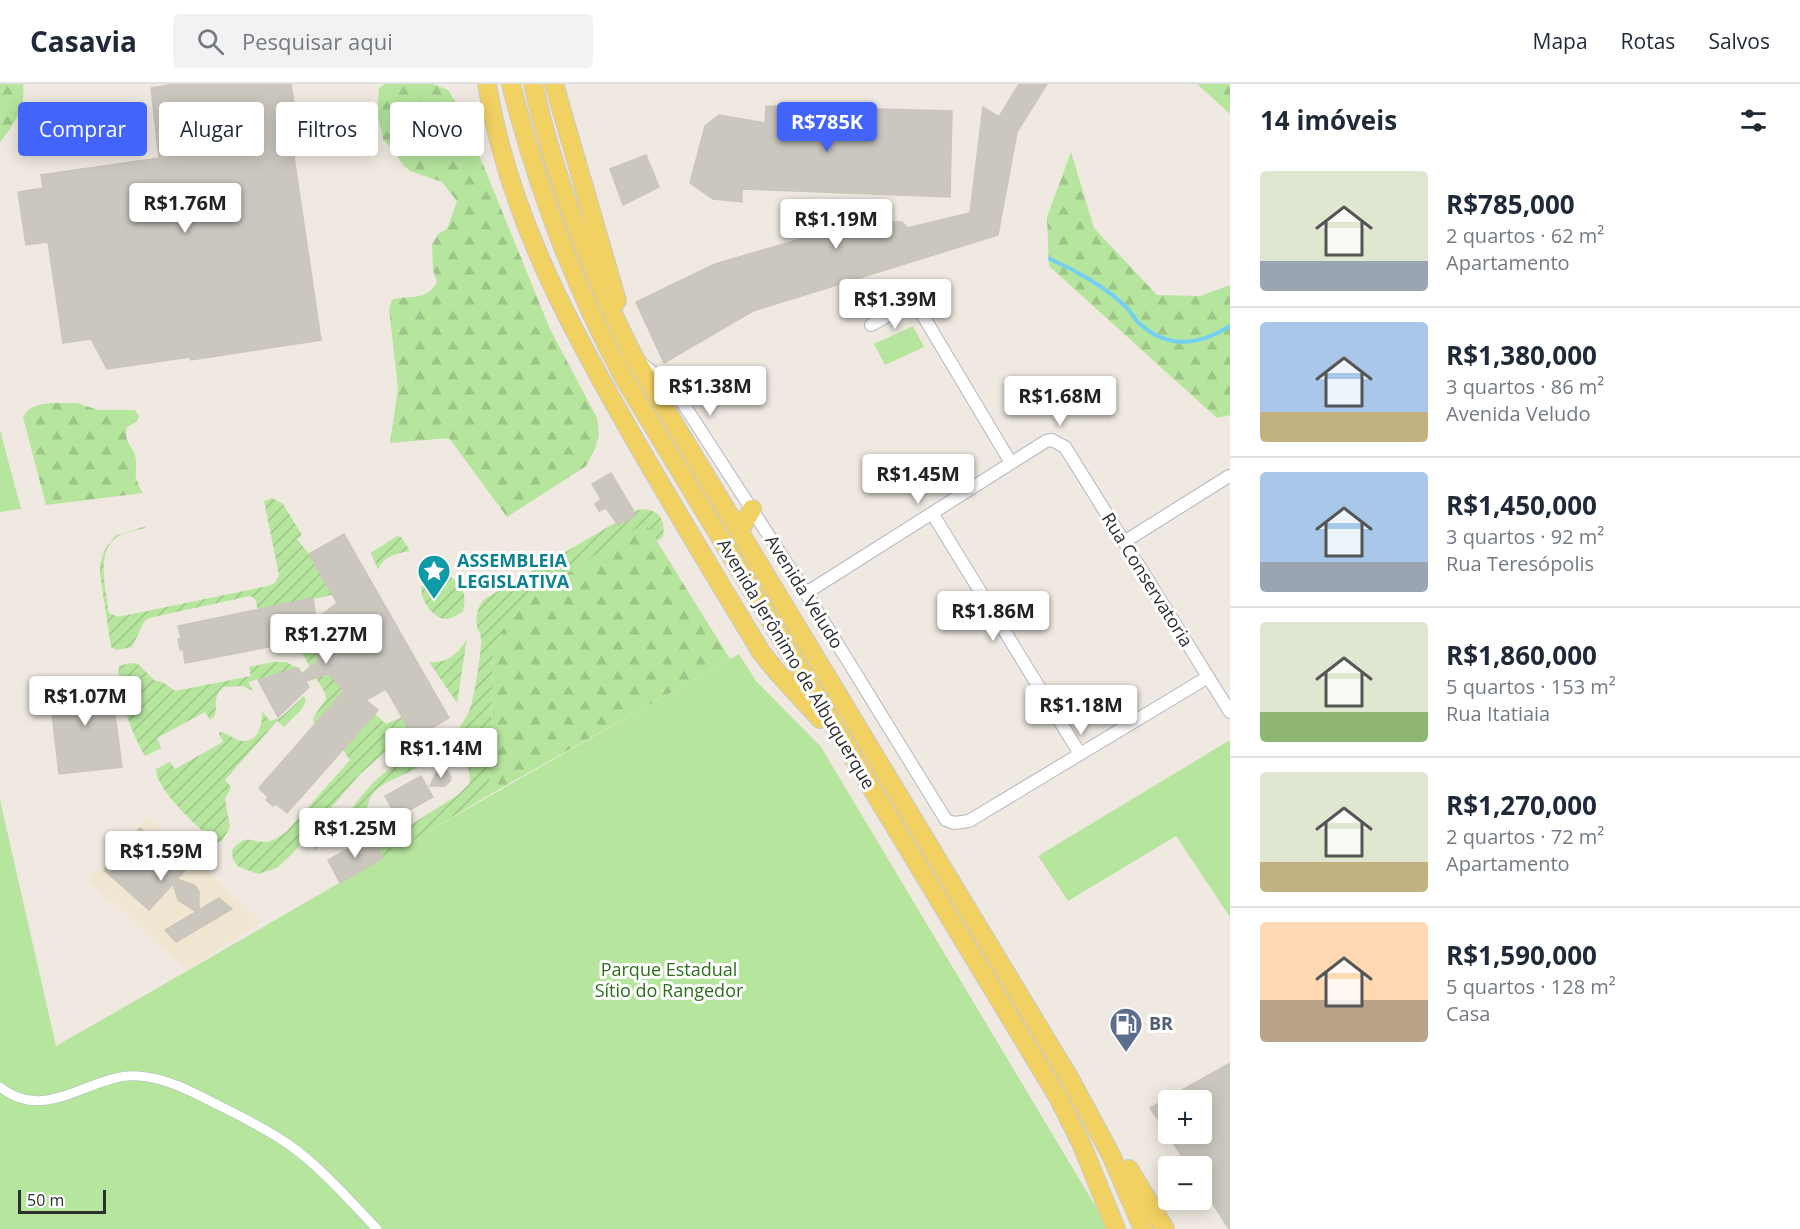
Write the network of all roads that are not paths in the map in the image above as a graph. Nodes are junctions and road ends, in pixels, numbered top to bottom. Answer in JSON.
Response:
{"nodes":[{"id":1,"x":487,"y":84,"type":"edge"},
{"id":2,"x":511,"y":84,"type":"edge"},
{"id":3,"x":533,"y":84,"type":"edge"},
{"id":4,"x":554,"y":84,"type":"edge"},
{"id":5,"x":871,"y":325,"type":"dead end"},
{"id":6,"x":634,"y":357,"type":"junction"},
{"id":7,"x":1011,"y":463,"type":"junction"},
{"id":8,"x":1229,"y":476,"type":"edge"},
{"id":9,"x":752,"y":509,"type":"junction"},
{"id":10,"x":932,"y":513,"type":"junction"},
{"id":11,"x":739,"y":532,"type":"junction"},
{"id":12,"x":1124,"y":543,"type":"junction"},
{"id":13,"x":806,"y":593,"type":"junction"},
{"id":14,"x":822,"y":670,"type":"junction"},
{"id":15,"x":1208,"y":677,"type":"junction"},
{"id":16,"x":791,"y":688,"type":"junction"},
{"id":17,"x":813,"y":692,"type":"junction"},
{"id":18,"x":1230,"y":712,"type":"edge"},
{"id":19,"x":845,"y":746,"type":"junction"},
{"id":20,"x":1080,"y":754,"type":"junction"},
{"id":21,"x":1070,"y":1079,"type":"junction"},
{"id":22,"x":0,"y":1087,"type":"edge"},
{"id":23,"x":377,"y":1229,"type":"edge"},
{"id":24,"x":1116,"y":1229,"type":"edge"},
{"id":25,"x":1143,"y":1229,"type":"edge"},
{"id":26,"x":1165,"y":1229,"type":"edge"}],
"edges":[{"from":1,"to":16,"type":"main road"},
{"from":2,"to":17,"type":"main road","name":"Avenida Jerônimo de Albuquerque"},
{"from":3,"to":6,"type":"main road","name":"Avenida Jerônimo de Albuquerque"},
{"from":4,"to":6,"type":"main road","name":"Avenida Jerônimo de Albuquerque"},
{"from":5,"to":7,"type":"street"},
{"from":6,"to":9,"type":"street","name":"Avenida Veludo"},
{"from":6,"to":11,"type":"main road","name":"Avenida Jerônimo de Albuquerque"},
{"from":7,"to":10,"type":"street"},
{"from":7,"to":12,"type":"street","name":"Rua Conservatoria"},
{"from":8,"to":12,"type":"street"},
{"from":9,"to":11,"type":"main road"},
{"from":9,"to":13,"type":"street","name":"Avenida Veludo"},
{"from":10,"to":13,"type":"street"},
{"from":10,"to":20,"type":"street"},
{"from":11,"to":14,"type":"main road","name":"Avenida Jerônimo de Albuquerque"},
{"from":12,"to":15,"type":"street","name":"Rua Conservatoria"},
{"from":13,"to":20,"type":"street","name":"Avenida Veludo"},
{"from":14,"to":17,"type":"main road"},
{"from":14,"to":21,"type":"main road","name":"Avenida Jerônimo de Albuquerque"},
{"from":15,"to":18,"type":"street","name":"Rua Conservatoria"},
{"from":15,"to":20,"type":"street"},
{"from":16,"to":17,"type":"main road"},
{"from":16,"to":19,"type":"main road"},
{"from":17,"to":19,"type":"main road","name":"Avenida Jerônimo de Albuquerque"},
{"from":19,"to":24,"type":"main road","name":"Avenida Jerônimo de Albuquerque"},
{"from":21,"to":25,"type":"main road","name":"Avenida Jerônimo de Albuquerque"},
{"from":21,"to":26,"type":"main road"},
{"from":22,"to":23,"type":"street"}]}
